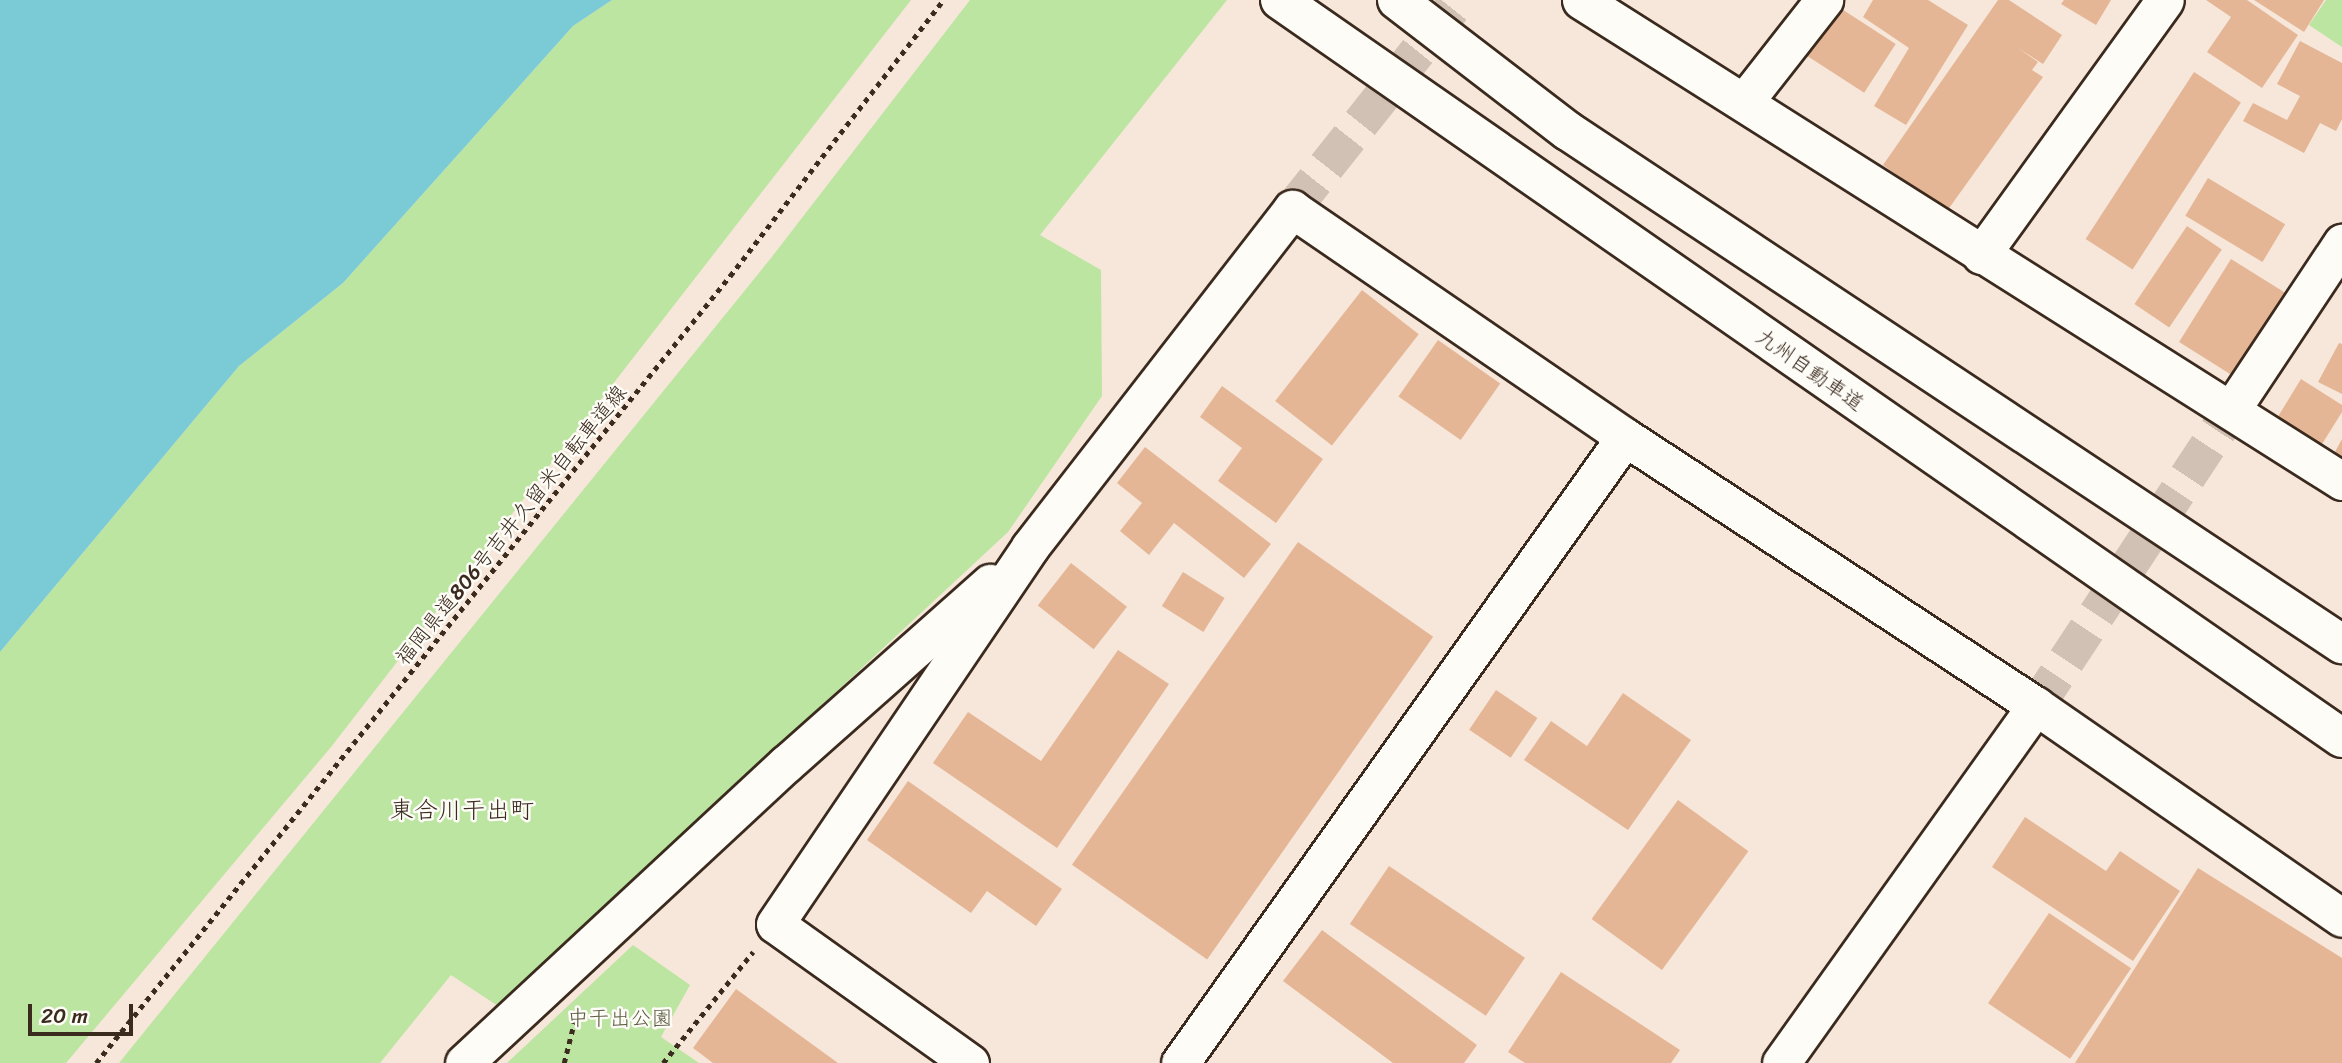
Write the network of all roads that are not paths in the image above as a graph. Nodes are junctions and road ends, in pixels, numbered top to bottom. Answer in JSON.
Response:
{"nodes":[{"id":1,"x":1397,"y":0,"type":"edge"},
{"id":2,"x":1581,"y":0,"type":"edge"},
{"id":3,"x":1825,"y":0,"type":"edge"},
{"id":4,"x":2165,"y":0,"type":"edge"},
{"id":5,"x":1289,"y":7,"type":"edge"},
{"id":6,"x":1744,"y":102,"type":"junction"},
{"id":7,"x":2342,"y":243,"type":"edge"},
{"id":8,"x":1981,"y":255,"type":"junction"},
{"id":9,"x":2231,"y":410,"type":"junction"},
{"id":10,"x":1625,"y":437,"type":"junction"},
{"id":11,"x":2342,"y":481,"type":"edge"},
{"id":12,"x":1030,"y":547,"type":"junction"},
{"id":13,"x":2342,"y":643,"type":"edge"},
{"id":14,"x":2036,"y":706,"type":"junction"},
{"id":15,"x":2342,"y":738,"type":"edge"},
{"id":16,"x":2342,"y":918,"type":"edge"},
{"id":17,"x":464,"y":1063,"type":"edge"},
{"id":18,"x":970,"y":1063,"type":"edge"},
{"id":19,"x":1180,"y":1063,"type":"edge"},
{"id":20,"x":1781,"y":1063,"type":"edge"}],
"edges":[{"from":1,"to":13,"type":"highway"},
{"from":2,"to":6,"type":"street"},
{"from":3,"to":6,"type":"street"},
{"from":4,"to":8,"type":"street"},
{"from":5,"to":15,"type":"highway","name":"九州自動車道"},
{"from":6,"to":8,"type":"street"},
{"from":7,"to":9,"type":"street"},
{"from":8,"to":9,"type":"street"},
{"from":9,"to":11,"type":"street"},
{"from":10,"to":12,"type":"street"},
{"from":10,"to":14,"type":"street"},
{"from":10,"to":19,"type":"street"},
{"from":12,"to":17,"type":"street"},
{"from":12,"to":18,"type":"street"},
{"from":14,"to":16,"type":"street"},
{"from":14,"to":20,"type":"street"}]}
